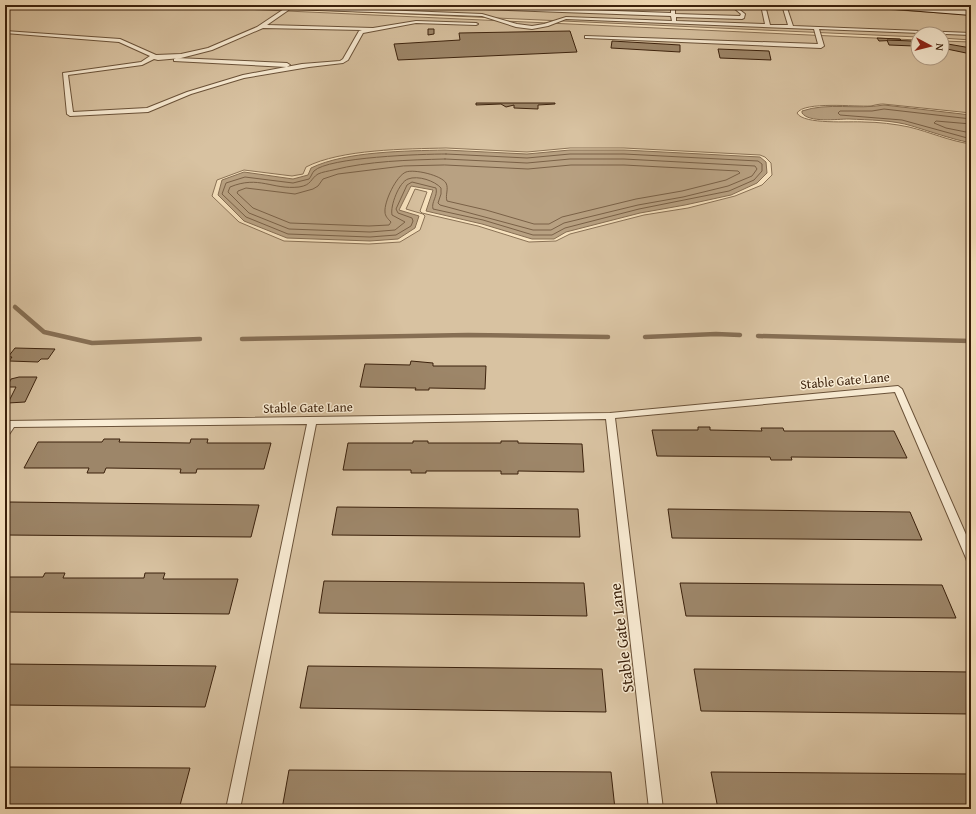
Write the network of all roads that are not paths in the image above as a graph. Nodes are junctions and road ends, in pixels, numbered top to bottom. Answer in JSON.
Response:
{"nodes":[{"id":1,"x":218,"y":5,"type":"edge"},
{"id":2,"x":399,"y":5,"type":"edge"},
{"id":3,"x":403,"y":5,"type":"edge"},
{"id":4,"x":559,"y":5,"type":"edge"},
{"id":5,"x":581,"y":5,"type":"edge"},
{"id":6,"x":604,"y":5,"type":"edge"},
{"id":7,"x":673,"y":5,"type":"edge"},
{"id":8,"x":682,"y":5,"type":"edge"},
{"id":9,"x":763,"y":5,"type":"edge"},
{"id":10,"x":784,"y":5,"type":"edge"},
{"id":11,"x":883,"y":5,"type":"edge"},
{"id":12,"x":270,"y":6,"type":"edge"},
{"id":13,"x":290,"y":6,"type":"edge"},
{"id":14,"x":426,"y":6,"type":"edge"},
{"id":15,"x":449,"y":6,"type":"edge"},
{"id":16,"x":469,"y":6,"type":"edge"},
{"id":17,"x":696,"y":6,"type":"edge"},
{"id":18,"x":718,"y":6,"type":"junction"},
{"id":19,"x":491,"y":7,"type":"edge"},
{"id":20,"x":515,"y":7,"type":"edge"},
{"id":21,"x":536,"y":8,"type":"edge"},
{"id":22,"x":558,"y":11,"type":"junction"},
{"id":23,"x":398,"y":12,"type":"junction"},
{"id":24,"x":580,"y":12,"type":"junction"},
{"id":25,"x":971,"y":12,"type":"edge"},
{"id":26,"x":604,"y":13,"type":"junction"},
{"id":27,"x":673,"y":15,"type":"junction"},
{"id":28,"x":696,"y":16,"type":"junction"},
{"id":29,"x":720,"y":18,"type":"junction"},
{"id":30,"x":266,"y":21,"type":"junction"},
{"id":31,"x":674,"y":22,"type":"junction"},
{"id":32,"x":476,"y":24,"type":"dead end"},
{"id":33,"x":261,"y":26,"type":"junction"},
{"id":34,"x":768,"y":26,"type":"junction"},
{"id":35,"x":790,"y":27,"type":"junction"},
{"id":36,"x":816,"y":28,"type":"junction"},
{"id":37,"x":373,"y":29,"type":"junction"},
{"id":38,"x":5,"y":32,"type":"edge"},
{"id":39,"x":971,"y":34,"type":"edge"},
{"id":40,"x":587,"y":38,"type":"dead end"},
{"id":41,"x":219,"y":45,"type":"junction"},
{"id":42,"x":153,"y":56,"type":"junction"},
{"id":43,"x":204,"y":62,"type":"junction"},
{"id":44,"x":307,"y":66,"type":"junction"},
{"id":45,"x":610,"y":416,"type":"junction"},
{"id":46,"x":312,"y":421,"type":"junction"},
{"id":47,"x":8,"y":424,"type":"edge"},
{"id":48,"x":5,"y":434,"type":"edge"},
{"id":49,"x":971,"y":558,"type":"edge"},
{"id":50,"x":233,"y":809,"type":"edge"},
{"id":51,"x":656,"y":809,"type":"edge"}],
"edges":[{"from":1,"to":12,"type":"lane"},
{"from":2,"to":3,"type":"lane"},
{"from":3,"to":14,"type":"lane"},
{"from":3,"to":23,"type":"lane"},
{"from":4,"to":22,"type":"lane"},
{"from":5,"to":24,"type":"lane"},
{"from":6,"to":26,"type":"lane"},
{"from":7,"to":27,"type":"lane"},
{"from":8,"to":17,"type":"lane"},
{"from":9,"to":34,"type":"lane"},
{"from":10,"to":35,"type":"lane"},
{"from":11,"to":25,"type":"main road"},
{"from":12,"to":13,"type":"lane"},
{"from":12,"to":30,"type":"lane"},
{"from":13,"to":23,"type":"lane"},
{"from":13,"to":30,"type":"lane"},
{"from":14,"to":15,"type":"lane"},
{"from":15,"to":16,"type":"lane"},
{"from":16,"to":19,"type":"lane"},
{"from":17,"to":18,"type":"lane"},
{"from":17,"to":28,"type":"lane"},
{"from":18,"to":29,"type":"lane"},
{"from":18,"to":29,"type":"lane"},
{"from":19,"to":20,"type":"lane"},
{"from":20,"to":21,"type":"lane"},
{"from":21,"to":22,"type":"lane"},
{"from":22,"to":24,"type":"lane"},
{"from":23,"to":31,"type":"lane"},
{"from":24,"to":26,"type":"lane"},
{"from":26,"to":27,"type":"lane"},
{"from":27,"to":28,"type":"lane"},
{"from":27,"to":31,"type":"lane"},
{"from":28,"to":29,"type":"lane"},
{"from":30,"to":33,"type":"lane"},
{"from":31,"to":34,"type":"lane"},
{"from":32,"to":37,"type":"lane"},
{"from":33,"to":37,"type":"lane"},
{"from":33,"to":41,"type":"lane"},
{"from":34,"to":35,"type":"lane"},
{"from":35,"to":36,"type":"lane"},
{"from":36,"to":39,"type":"lane"},
{"from":36,"to":40,"type":"lane"},
{"from":37,"to":44,"type":"lane"},
{"from":38,"to":42,"type":"lane"},
{"from":41,"to":42,"type":"lane"},
{"from":41,"to":43,"type":"lane"},
{"from":42,"to":43,"type":"lane"},
{"from":42,"to":44,"type":"lane"},
{"from":43,"to":44,"type":"lane"},
{"from":45,"to":46,"type":"lane","name":"Stable Gate Lane"},
{"from":45,"to":49,"type":"lane","name":"Stable Gate Lane"},
{"from":45,"to":51,"type":"lane","name":"Stable Gate Lane"},
{"from":46,"to":47,"type":"lane","name":"Stable Gate Lane"},
{"from":46,"to":50,"type":"lane"},
{"from":47,"to":48,"type":"lane"}]}
